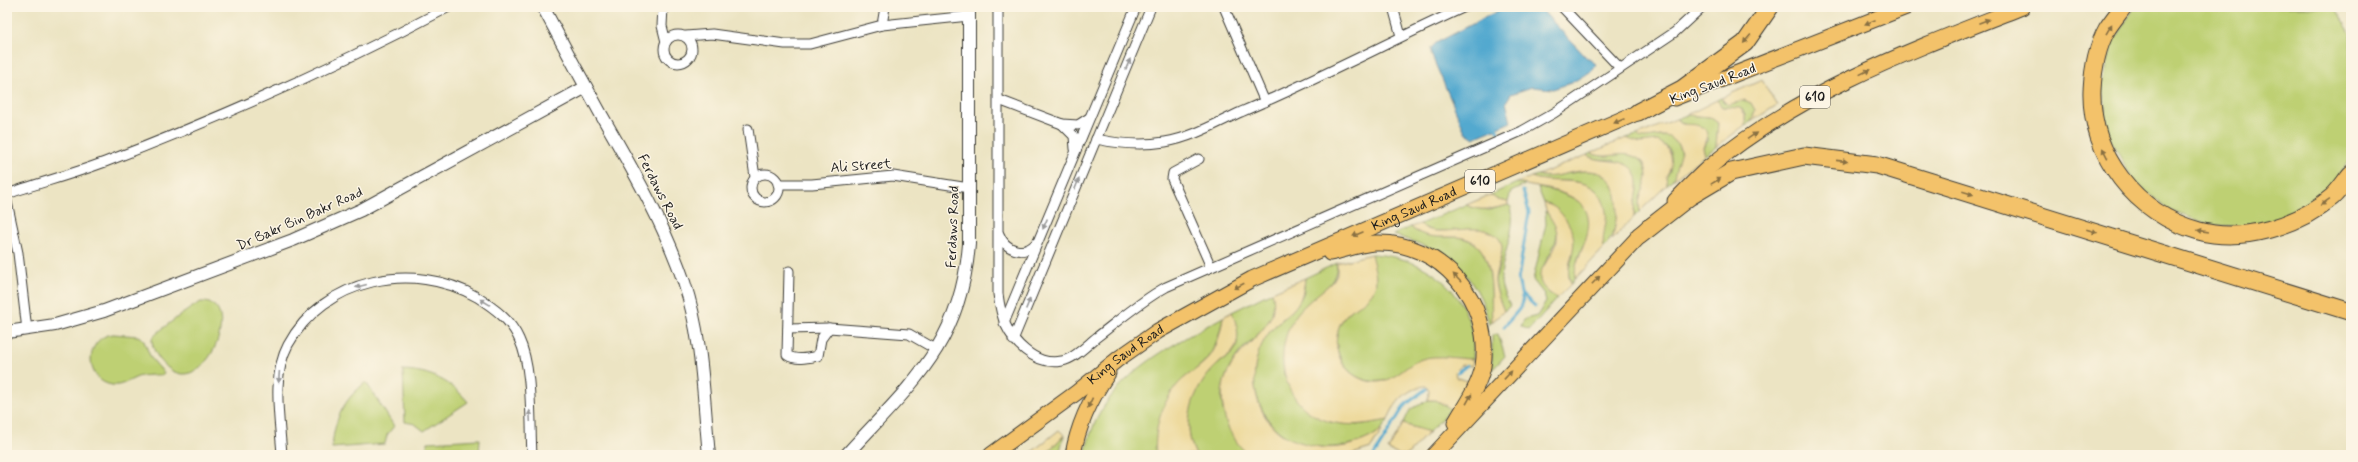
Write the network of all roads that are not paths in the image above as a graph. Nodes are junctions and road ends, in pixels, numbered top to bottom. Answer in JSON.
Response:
{"nodes":[{"id":1,"x":449,"y":7,"type":"edge"},
{"id":2,"x":543,"y":7,"type":"edge"},
{"id":3,"x":663,"y":7,"type":"edge"},
{"id":4,"x":885,"y":7,"type":"edge"},
{"id":5,"x":998,"y":7,"type":"edge"},
{"id":6,"x":1136,"y":7,"type":"edge"},
{"id":7,"x":1151,"y":7,"type":"edge"},
{"id":8,"x":1224,"y":7,"type":"edge"},
{"id":9,"x":1393,"y":7,"type":"edge"},
{"id":10,"x":1465,"y":7,"type":"edge"},
{"id":11,"x":1562,"y":7,"type":"edge"},
{"id":12,"x":1702,"y":7,"type":"edge"},
{"id":13,"x":1770,"y":7,"type":"edge"},
{"id":14,"x":1906,"y":7,"type":"edge"},
{"id":15,"x":2022,"y":7,"type":"edge"},
{"id":16,"x":2123,"y":7,"type":"edge"},
{"id":17,"x":969,"y":12,"type":"edge"},
{"id":18,"x":1129,"y":22,"type":"junction"},
{"id":19,"x":882,"y":25,"type":"junction"},
{"id":20,"x":1142,"y":28,"type":"junction"},
{"id":21,"x":686,"y":36,"type":"junction"},
{"id":22,"x":1401,"y":36,"type":"junction"},
{"id":23,"x":666,"y":42,"type":"junction"},
{"id":24,"x":1620,"y":68,"type":"junction"},
{"id":25,"x":586,"y":87,"type":"junction"},
{"id":26,"x":999,"y":100,"type":"junction"},
{"id":27,"x":1265,"y":102,"type":"junction"},
{"id":28,"x":1638,"y":112,"type":"junction"},
{"id":29,"x":1089,"y":118,"type":"junction"},
{"id":30,"x":1062,"y":124,"type":"junction"},
{"id":31,"x":748,"y":129,"type":"dead end"},
{"id":32,"x":1096,"y":139,"type":"junction"},
{"id":33,"x":1075,"y":151,"type":"junction"},
{"id":34,"x":1199,"y":159,"type":"dead end"},
{"id":35,"x":2351,"y":174,"type":"edge"},
{"id":36,"x":755,"y":177,"type":"junction"},
{"id":37,"x":778,"y":184,"type":"junction"},
{"id":38,"x":969,"y":188,"type":"junction"},
{"id":39,"x":7,"y":194,"type":"edge"},
{"id":40,"x":7,"y":202,"type":"edge"},
{"id":41,"x":999,"y":233,"type":"junction"},
{"id":42,"x":1639,"y":236,"type":"junction"},
{"id":43,"x":1037,"y":242,"type":"junction"},
{"id":44,"x":1291,"y":263,"type":"junction"},
{"id":45,"x":1211,"y":267,"type":"junction"},
{"id":46,"x":789,"y":271,"type":"dead end"},
{"id":47,"x":2351,"y":312,"type":"edge"},
{"id":48,"x":1004,"y":323,"type":"junction"},
{"id":49,"x":829,"y":328,"type":"junction"},
{"id":50,"x":788,"y":329,"type":"junction"},
{"id":51,"x":27,"y":330,"type":"junction"},
{"id":52,"x":7,"y":332,"type":"edge"},
{"id":53,"x":1013,"y":340,"type":"junction"},
{"id":54,"x":937,"y":350,"type":"junction"},
{"id":55,"x":1118,"y":359,"type":"junction"},
{"id":56,"x":1076,"y":393,"type":"junction"},
{"id":57,"x":1438,"y":450,"type":"edge"},
{"id":58,"x":282,"y":455,"type":"edge"},
{"id":59,"x":532,"y":455,"type":"edge"},
{"id":60,"x":709,"y":455,"type":"edge"},
{"id":61,"x":846,"y":455,"type":"edge"},
{"id":62,"x":991,"y":455,"type":"edge"},
{"id":63,"x":1007,"y":455,"type":"edge"},
{"id":64,"x":1073,"y":455,"type":"edge"}],
"edges":[{"from":1,"to":39,"type":"street"},
{"from":2,"to":25,"type":"street","name":"Ferdaws Road"},
{"from":3,"to":23,"type":"street"},
{"from":4,"to":19,"type":"street"},
{"from":5,"to":26,"type":"street"},
{"from":6,"to":18,"type":"street"},
{"from":7,"to":20,"type":"street"},
{"from":8,"to":27,"type":"street"},
{"from":9,"to":22,"type":"street"},
{"from":10,"to":22,"type":"street"},
{"from":11,"to":24,"type":"street"},
{"from":12,"to":24,"type":"street"},
{"from":13,"to":28,"type":"highway","one_way":true},
{"from":14,"to":28,"type":"main road","name":"King Saud Road","number":"610","one_way":true},
{"from":42,"to":15,"type":"main road","number":"610","one_way":true},
{"from":35,"to":16,"type":"highway","one_way":true},
{"from":17,"to":19,"type":"street"},
{"from":17,"to":38,"type":"street","name":"Ferdaws Road"},
{"from":18,"to":20,"type":"street"},
{"from":18,"to":29,"type":"street"},
{"from":19,"to":21,"type":"street"},
{"from":32,"to":20,"type":"street","one_way":true},
{"from":21,"to":23,"type":"street"},
{"from":21,"to":23,"type":"street"},
{"from":22,"to":27,"type":"street"},
{"from":24,"to":45,"type":"street"},
{"from":25,"to":51,"type":"street","name":"Dr Bakr Bin Bakr Road"},
{"from":25,"to":60,"type":"street","name":"Ferdaws Road"},
{"from":26,"to":30,"type":"street"},
{"from":26,"to":41,"type":"street"},
{"from":27,"to":32,"type":"street"},
{"from":28,"to":44,"type":"main road","name":"King Saud Road","number":"610","one_way":true},
{"from":29,"to":30,"type":"street"},
{"from":29,"to":33,"type":"street"},
{"from":30,"to":33,"type":"street"},
{"from":31,"to":36,"type":"street"},
{"from":53,"to":32,"type":"street","one_way":true},
{"from":33,"to":43,"type":"street","one_way":true},
{"from":34,"to":45,"type":"street"},
{"from":36,"to":37,"type":"street"},
{"from":36,"to":37,"type":"street"},
{"from":37,"to":38,"type":"street","name":"Ali Street"},
{"from":38,"to":54,"type":"street","name":"Ferdaws Road"},
{"from":40,"to":51,"type":"street"},
{"from":41,"to":43,"type":"street"},
{"from":41,"to":48,"type":"street"},
{"from":42,"to":47,"type":"highway","one_way":true},
{"from":57,"to":42,"type":"main road","one_way":true},
{"from":43,"to":48,"type":"street"},
{"from":44,"to":55,"type":"main road","name":"King Saud Road","number":"610","one_way":true},
{"from":57,"to":44,"type":"main road","one_way":true},
{"from":45,"to":53,"type":"street"},
{"from":46,"to":50,"type":"street"},
{"from":48,"to":53,"type":"street"},
{"from":49,"to":50,"type":"street"},
{"from":49,"to":50,"type":"street"},
{"from":49,"to":54,"type":"street"},
{"from":51,"to":52,"type":"street","name":"Dr Bakr Bin Bakr Road"},
{"from":54,"to":61,"type":"street","name":"Ferdaws Road"},
{"from":55,"to":56,"type":"main road","name":"King Saud Road","number":"610"},
{"from":55,"to":64,"type":"main road","one_way":true},
{"from":56,"to":62,"type":"main road"},
{"from":56,"to":63,"type":"main road"},
{"from":59,"to":58,"type":"street","one_way":true}]}
